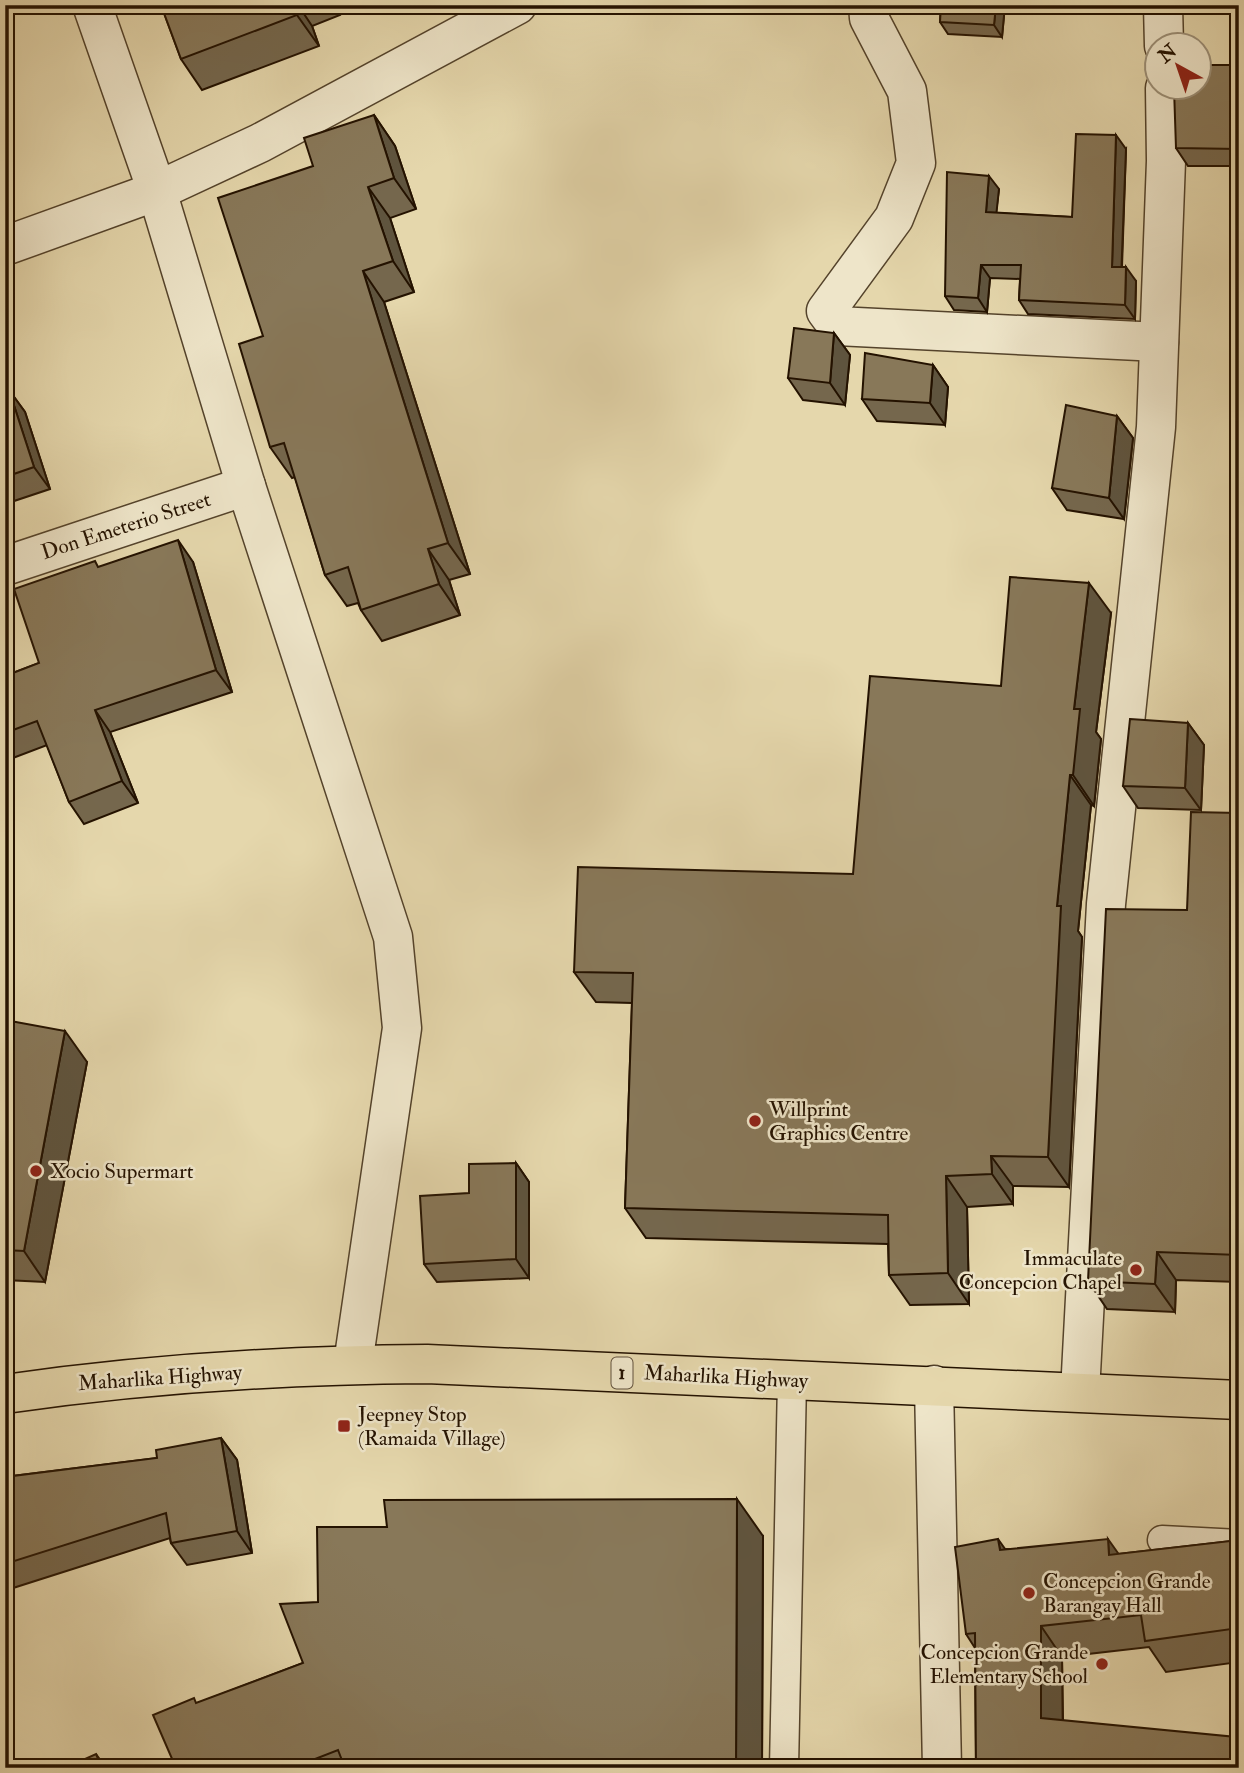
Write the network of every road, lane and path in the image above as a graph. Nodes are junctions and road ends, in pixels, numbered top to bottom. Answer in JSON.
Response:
{"nodes":[{"id":1,"x":92,"y":5,"type":"edge"},
{"id":2,"x":517,"y":5,"type":"edge"},
{"id":3,"x":868,"y":5,"type":"edge"},
{"id":4,"x":1163,"y":5,"type":"edge"},
{"id":5,"x":1164,"y":32,"type":"edge"},
{"id":6,"x":1165,"y":102,"type":"edge"},
{"id":7,"x":157,"y":191,"type":"junction"},
{"id":8,"x":5,"y":246,"type":"edge"},
{"id":9,"x":1159,"y":342,"type":"junction"},
{"id":10,"x":246,"y":486,"type":"junction"},
{"id":11,"x":5,"y":566,"type":"edge"},
{"id":12,"x":354,"y":1364,"type":"junction"},
{"id":13,"x":792,"y":1381,"type":"junction"},
{"id":14,"x":934,"y":1385,"type":"junction"},
{"id":15,"x":1080,"y":1392,"type":"junction"},
{"id":16,"x":5,"y":1394,"type":"edge"},
{"id":17,"x":1239,"y":1400,"type":"edge"},
{"id":18,"x":1162,"y":1540,"type":"dead end"},
{"id":19,"x":1239,"y":1544,"type":"edge"},
{"id":20,"x":784,"y":1768,"type":"edge"},
{"id":21,"x":942,"y":1768,"type":"edge"}],
"edges":[{"from":1,"to":7,"type":"street"},
{"from":2,"to":7,"type":"street"},
{"from":3,"to":9,"type":"street"},
{"from":4,"to":5,"type":"street"},
{"from":6,"to":9,"type":"street"},
{"from":7,"to":8,"type":"street"},
{"from":7,"to":10,"type":"street"},
{"from":9,"to":15,"type":"street"},
{"from":10,"to":11,"type":"street","name":"Don Emeterio Street"},
{"from":10,"to":12,"type":"street"},
{"from":12,"to":13,"type":"main road","name":"Maharlika Highway","number":"1"},
{"from":12,"to":16,"type":"main road","name":"Maharlika Highway","number":"1"},
{"from":13,"to":14,"type":"main road","name":"Maharlika Highway","number":"1"},
{"from":13,"to":20,"type":"lane"},
{"from":14,"to":15,"type":"main road","name":"Maharlika Highway","number":"1"},
{"from":14,"to":21,"type":"street"},
{"from":15,"to":17,"type":"main road","name":"Maharlika Highway","number":"1"},
{"from":18,"to":19,"type":"lane"}]}
